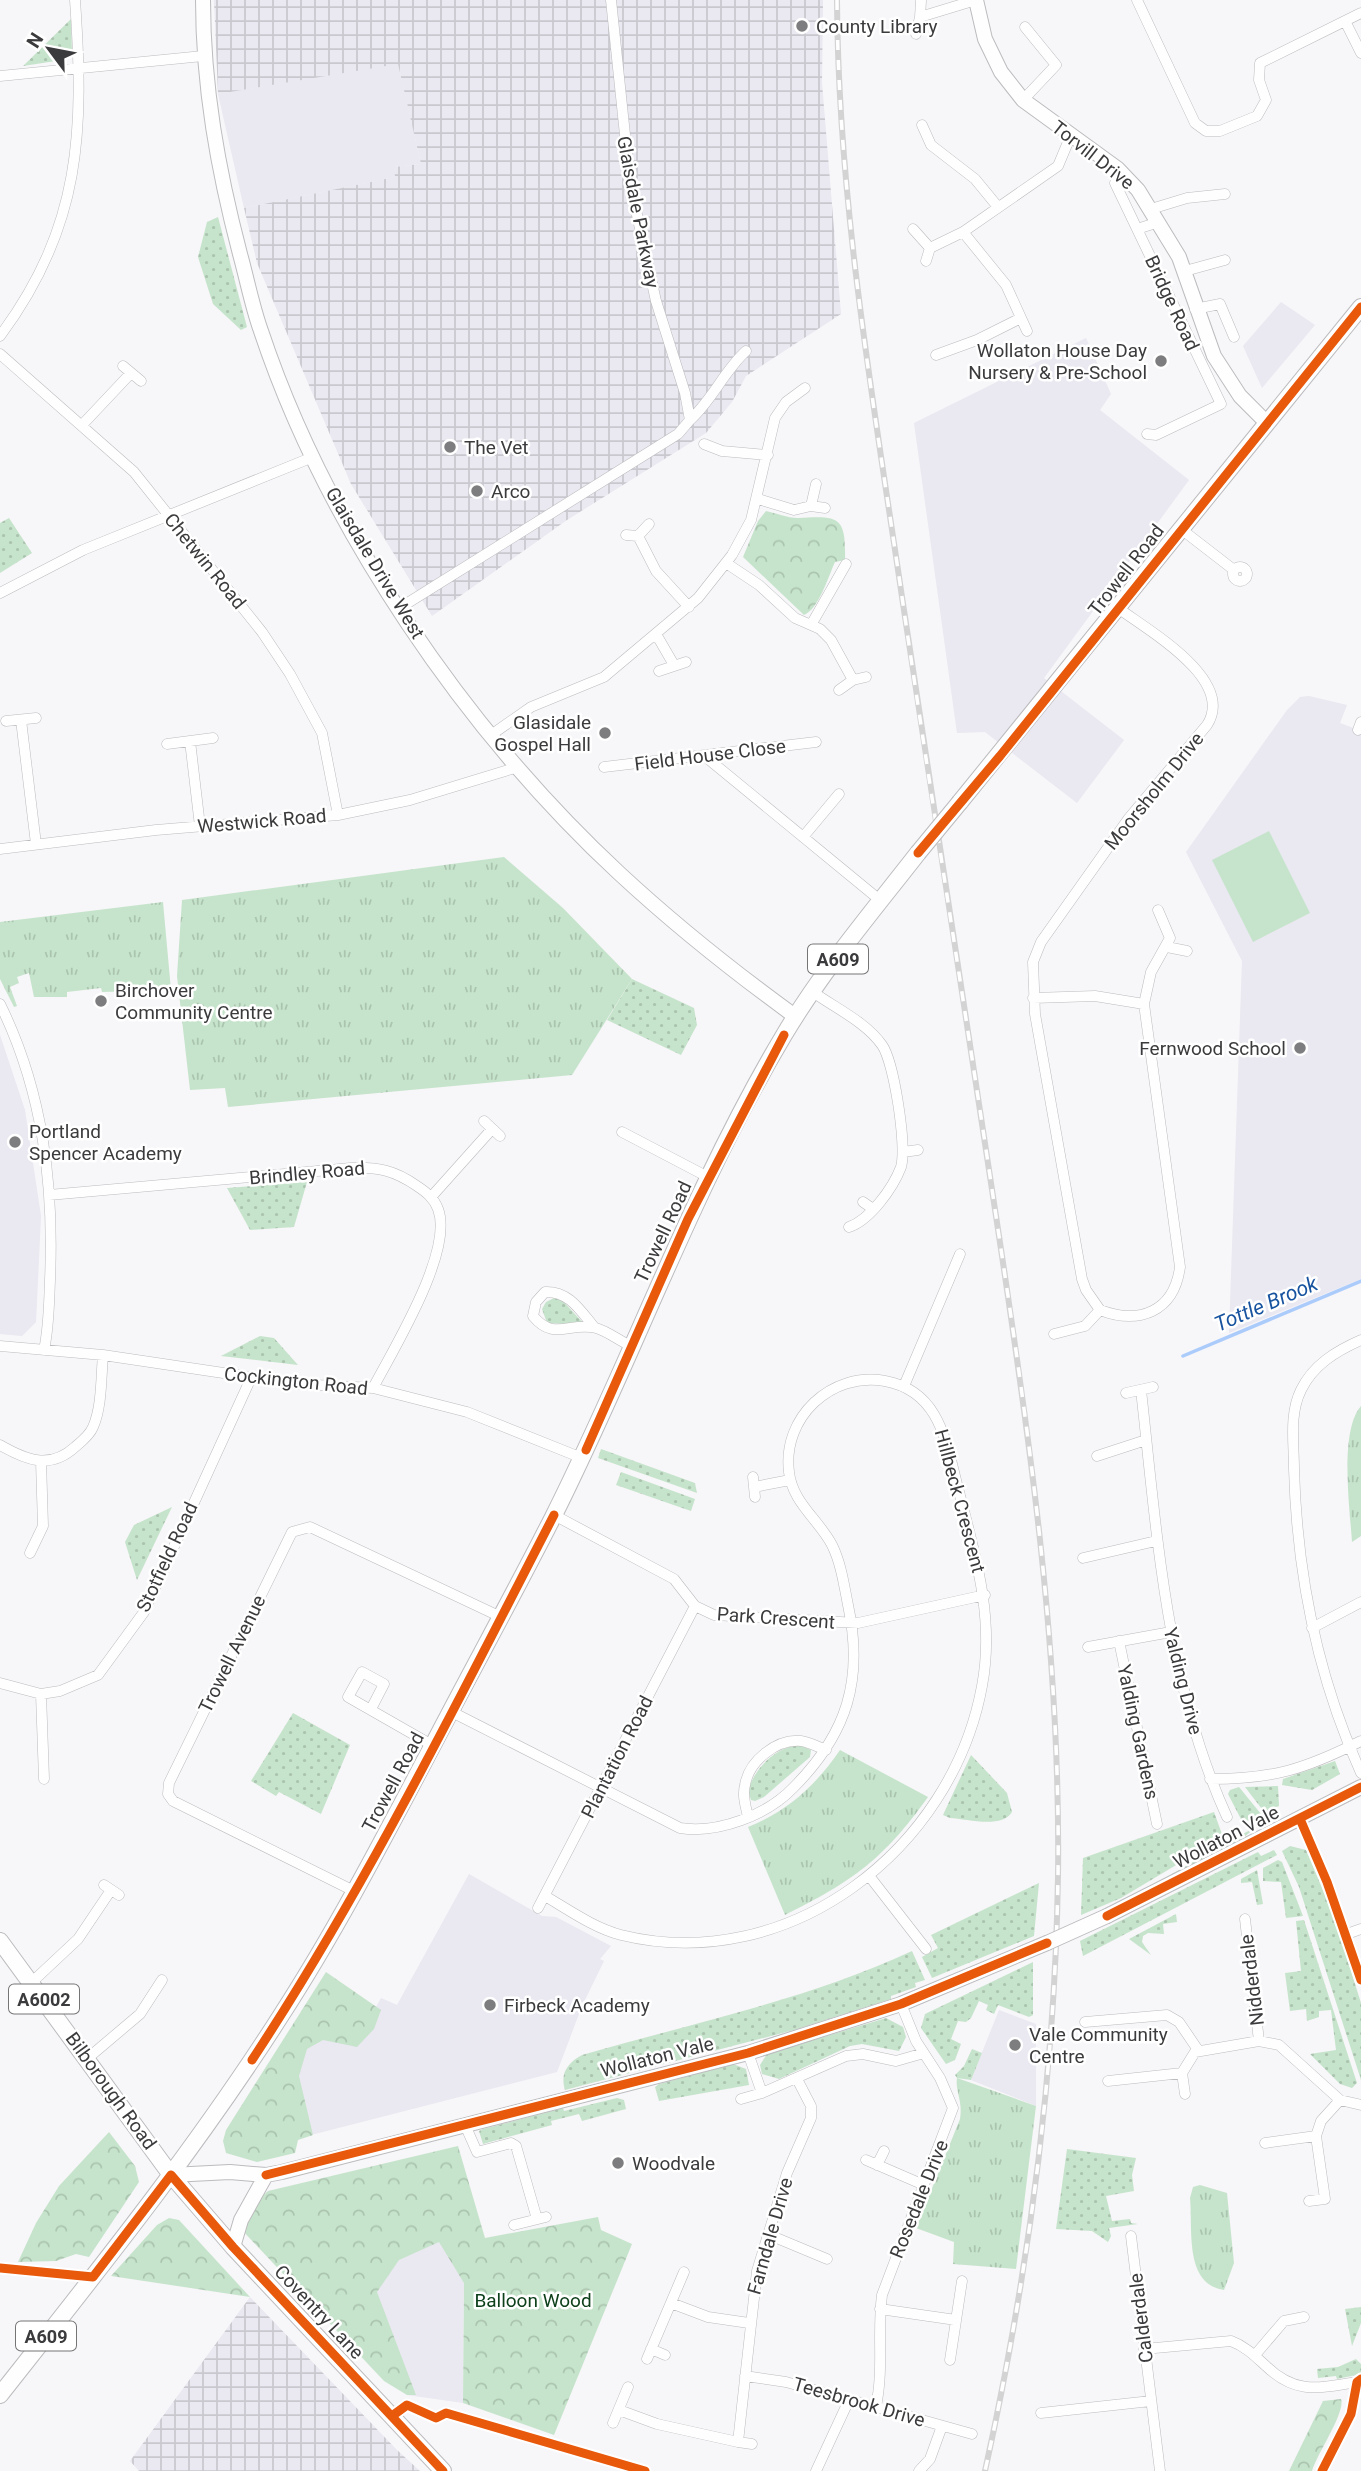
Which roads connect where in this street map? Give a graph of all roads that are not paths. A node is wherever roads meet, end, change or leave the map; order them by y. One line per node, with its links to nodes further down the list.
1 (75, 0): 14 (street)
2 (203, 0): 13 (street, Glaisdale Drive West)
3 (611, 0): 44 (street, Glaisdale Parkway)
4 (976, 0): 8 (street); 16 (street, Torvill Drive)
5 (1138, 0): 9 (street)
6 (921, 1): 8 (street)
7 (1361, 13): 9 (street)
8 (920, 17): 11 (street)
9 (1345, 21): 12 (street)
10 (1025, 27): 16 (street)
11 (916, 34)
12 (1361, 53)
13 (203, 56): 14 (street); 51 (street, Glaisdale Drive West)
14 (81, 68): 15 (street); 35 (street)
15 (0, 76)
16 (1023, 100): 18 (street, Torvill Drive)
17 (922, 125): 21 (street)
18 (1071, 135): 21 (street); 22 (street, Torvill Drive)
19 (1115, 183): 25 (street, Bridge Road)
20 (1225, 194): 22 (street)
21 (998, 207): 26 (street)
22 (1150, 209): 23 (street, Torvill Drive)
23 (1159, 222): 25 (street, Bridge Road); 30 (street, Torvill Drive)
24 (913, 229): 27 (street)
25 (1137, 229): 41 (street, Bridge Road)
26 (963, 232): 27 (street); 33 (street)
27 (930, 248): 29 (street)
28 (1225, 260): 30 (street)
29 (926, 261)
30 (1185, 271): 32 (street, Torvill Drive)
31 (1361, 307): 45 (main road, Trowell Road / A609)
32 (1195, 309): 36 (street); 40 (street, Torvill Drive)
33 (1021, 318): 34 (street); 39 (street)
34 (1027, 331)
35 (0, 336)
36 (1234, 337)
37 (746, 351): 44 (street)
38 (0, 354): 46 (street, Chetwin Road)
39 (936, 355)
40 (1222, 369): 41 (street); 45 (street, Torvill Drive)
41 (1206, 377): 47 (street, Bridge Road)
42 (141, 381): 46 (street)
43 (805, 388): 50 (street)
44 (690, 419): 70 (street)
45 (1267, 423): 59 (main road, Trowell Road / A609)
46 (82, 424): 57 (street, Chetwin Road)
47 (1150, 437)
48 (704, 444): 49 (street)
49 (722, 451): 50 (street); 52 (street)
50 (768, 455): 54 (street)
51 (313, 457): 57 (street); 70 (street, Glaisdale Drive West)
52 (720, 465)
53 (816, 484): 55 (street)
54 (758, 499): 55 (street); 62 (street)
55 (811, 506): 56 (street)
56 (825, 508)
57 (166, 515): 66 (street); 91 (street, Chetwin Road)
58 (649, 524): 61 (street)
59 (1181, 529): 64 (street); 69 (main road, Trowell Road / A609)
60 (626, 535): 61 (street)
61 (638, 536): 68 (street)
62 (726, 563): 68 (street); 71 (street)
63 (846, 564): 65 (street)
64 (1234, 570)
65 (830, 589): 67 (street); 71 (street)
66 (0, 593)
67 (842, 595)
68 (689, 607): 72 (street)
69 (1118, 608): 96 (main road, Trowell Road / A609, bridge); 101 (street, Moorsholm Drive)
70 (398, 609): 82 (street, Glaisdale Drive West)
71 (811, 625): 77 (street)
72 (656, 634): 74 (street); 82 (street)
73 (686, 662): 74 (street)
74 (674, 665): 75 (street)
75 (659, 671)
76 (866, 677): 77 (street)
77 (853, 680): 78 (street)
78 (839, 690)
79 (36, 718): 80 (street)
80 (21, 720): 81 (street); 94 (street)
81 (6, 721)
82 (491, 735): 88 (street, Glaisdale Drive West)
83 (213, 738): 84 (street)
84 (190, 741): 86 (street); 92 (street)
85 (816, 742): 87 (street, Field House Close)
86 (167, 744)
87 (707, 758): 89 (street, Field House Close); 93 (street)
88 (518, 767): 91 (street, Westwick Road); 104 (street, Glaisdale Drive West)
89 (604, 767)
90 (839, 794): 93 (street)
91 (338, 815): 92 (street, Westwick Road)
92 (200, 826): 94 (street, Westwick Road)
93 (803, 837): 96 (street)
94 (36, 844): 95 (street, Westwick Road)
95 (0, 849)
96 (881, 901): 100 (main road, Trowell Road / A609)
97 (1158, 910): 98 (street)
98 (1167, 947): 99 (street); 103 (street)
99 (1187, 951)
100 (813, 992): 104 (main road, Trowell Road / A609); 108 (street)
101 (1033, 998): 103 (street); 116 (street, Moorsholm Drive)
102 (0, 1004): 110 (street)
103 (1144, 1004): 116 (street)
104 (796, 1017): 109 (main road, Trowell Road / A609)
105 (484, 1121): 111 (street)
106 (622, 1132): 109 (street)
107 (918, 1150): 108 (street)
108 (903, 1152): 113 (street)
109 (708, 1177): 121 (main road, Trowell Road / A609)
110 (49, 1195): 111 (street, Brindley Road); 122 (street)
111 (432, 1196): 127 (street)
112 (863, 1202): 113 (street)
113 (873, 1209): 114 (street)
114 (849, 1227)
115 (960, 1254): 125 (street)
116 (1100, 1310): 118 (street)
117 (594, 1327): 117 (street); 121 (street)
118 (1054, 1334)
119 (1361, 1340): 146 (street)
120 (0, 1346): 122 (street, Cockington Road)
121 (631, 1346): 133 (main road, Trowell Road / A609)
122 (44, 1350): 123 (street, Cockington Road)
123 (103, 1355): 124 (street, Cockington Road); 134 (street)
124 (251, 1378): 127 (street, Cockington Road); 151 (street, Stotfield Road)
125 (904, 1386): 135 (street, Hillbeck Crescent); 141 (street, Hillbeck Crescent)
126 (1153, 1387): 128 (street)
127 (373, 1388): 133 (street, Cockington Road)
128 (1141, 1390): 129 (street); 130 (street, Yalding Drive)
129 (1126, 1393)
130 (1146, 1440): 132 (street); 138 (street, Yalding Drive)
131 (0, 1445): 134 (street)
132 (1097, 1456)
133 (582, 1458): 137 (main road, Trowell Road / A609)
134 (41, 1461): 139 (street)
135 (790, 1480): 136 (street); 145 (street, Hillbeck Crescent)
136 (754, 1487)
137 (554, 1515): 143 (street, Park Crescent); 144 (main road, Trowell Road / A609)
138 (1156, 1541): 140 (street); 147 (street, Yalding Drive)
139 (30, 1553)
140 (1083, 1558)
141 (985, 1595): 145 (street, Park Crescent); 167 (street, Hillbeck Crescent)
142 (1361, 1602): 146 (street)
143 (695, 1606): 145 (street, Park Crescent); 162 (street, Plantation Road)
144 (501, 1617): 153 (main road, Trowell Road / A609); 169 (street, Trowell Avenue)
145 (852, 1623): 157 (street, Hillbeck Crescent)
146 (1312, 1628): 156 (street)
147 (1171, 1632): 148 (street, Yalding Gardens); 160 (street, Yalding Drive)
148 (1119, 1642): 149 (street, Yalding Gardens); 166 (street, Yalding Gardens)
149 (1088, 1647)
150 (0, 1684): 151 (street, Stotfield Road)
151 (41, 1694): 159 (street)
152 (370, 1709): 155 (street)
153 (450, 1711): 155 (main road, Trowell Road / A609); 162 (street, Hillbeck Crescent)
154 (1361, 1741): 156 (street, Wollaton Vale)
155 (432, 1745): 169 (main road, Trowell Road / A609)
156 (1349, 1747): 158 (street); 160 (street, Wollaton Vale)
157 (826, 1750): 163 (street, Hillbeck Crescent); 163 (street)
158 (1361, 1773)
159 (44, 1779)
160 (1210, 1779): 164 (street, Yalding Drive)
161 (1361, 1787): 165 (street, Wollaton Vale)
162 (601, 1788): 163 (street, Hillbeck Crescent); 170 (street, Plantation Road)
163 (748, 1817)
164 (1227, 1817)
165 (1300, 1819): 174 (street); 180 (street, Wollaton Vale, bridge)
166 (1157, 1824)
167 (870, 1877): 170 (street, Hillbeck Crescent); 176 (street)
168 (112, 1890): 179 (street)
169 (354, 1891): 201 (main road, Trowell Road / A609)
170 (545, 1896): 171 (street, Plantation Road)
171 (538, 1908)
172 (1245, 1919): 182 (street, Nidderdale)
173 (1361, 1929): 174 (street)
174 (1347, 1934): 178 (street)
175 (0, 1941): 179 (main road, Bilborough Road / A6002)
176 (926, 1949)
177 (162, 1980): 186 (street)
178 (1361, 1980)
179 (31, 1983): 186 (main road, Bilborough Road / A6002)
180 (901, 2004): 184 (street, Wollaton Vale); 185 (street, Rosedale Drive)
181 (1086, 2022): 183 (street)
182 (1259, 2041): 183 (street, Nidderdale); 193 (street, Nidderdale)
183 (1198, 2050): 187 (street)
184 (748, 2053): 190 (street); 195 (street, Wollaton Vale)
185 (924, 2053): 188 (street); 203 (street, Rosedale Drive)
186 (88, 2058): 201 (main road, Bilborough Road / A6002)
187 (1182, 2073): 189 (street); 191 (street)
188 (797, 2079): 190 (street); 206 (street, Farndale Drive)
189 (1108, 2081)
190 (762, 2093): 192 (street)
191 (1185, 2094)
192 (741, 2099)
193 (1340, 2100): 194 (street, Nidderdale); 196 (street)
194 (1361, 2105)
195 (466, 2125): 202 (street, Wollaton Vale); 205 (street)
196 (1316, 2136): 197 (street); 204 (street)
197 (1265, 2143)
198 (884, 2151): 200 (street)
199 (866, 2160): 200 (street)
200 (877, 2165): 203 (street)
201 (171, 2175): 202 (street, Wollaton Vale); 209 (main road, Coventry Lane / A6002); 226 (main road, A609)
202 (266, 2175): 209 (street)
203 (924, 2185): 215 (street, Rosedale Drive)
204 (1309, 2200)
205 (514, 2225)
206 (767, 2234): 210 (street); 218 (street, Farndale Drive)
207 (1131, 2236): 219 (street, Calderdale)
208 (818, 2241): 210 (street)
209 (233, 2247): 237 (main road, Coventry Lane / A6002)
210 (813, 2253): 211 (street)
211 (827, 2259)
212 (684, 2272): 214 (street)
213 (962, 2281): 217 (street)
214 (671, 2303): 218 (street); 221 (street)
215 (880, 2309): 217 (street); 229 (street, Rosedale Drive)
216 (1304, 2317): 220 (street)
217 (956, 2320): 222 (street)
218 (749, 2323): 223 (street, Farndale Drive)
219 (1144, 2349): 220 (street); 228 (street, Calderdale)
220 (1255, 2355): 224 (street)
221 (665, 2356)
222 (950, 2360)
223 (745, 2376): 227 (street, Teesbrook Drive); 235 (street, Farndale Drive)
224 (1359, 2381): 241 (street)
225 (628, 2387): 230 (street)
226 (0, 2395)
227 (849, 2400): 229 (street, Teesbrook Drive); 238 (street)
228 (1151, 2401): 231 (street); 240 (street, Calderdale)
229 (876, 2406): 233 (street, Teesbrook Drive)
230 (619, 2410): 232 (street); 235 (street)
231 (1041, 2413)
232 (613, 2423)
233 (942, 2426): 234 (street, Teesbrook Drive); 239 (street)
234 (972, 2434)
235 (737, 2442): 236 (street)
236 (752, 2444)
237 (443, 2471)
238 (816, 2471)
239 (919, 2471)
240 (1160, 2471)
241 (1322, 2471)

